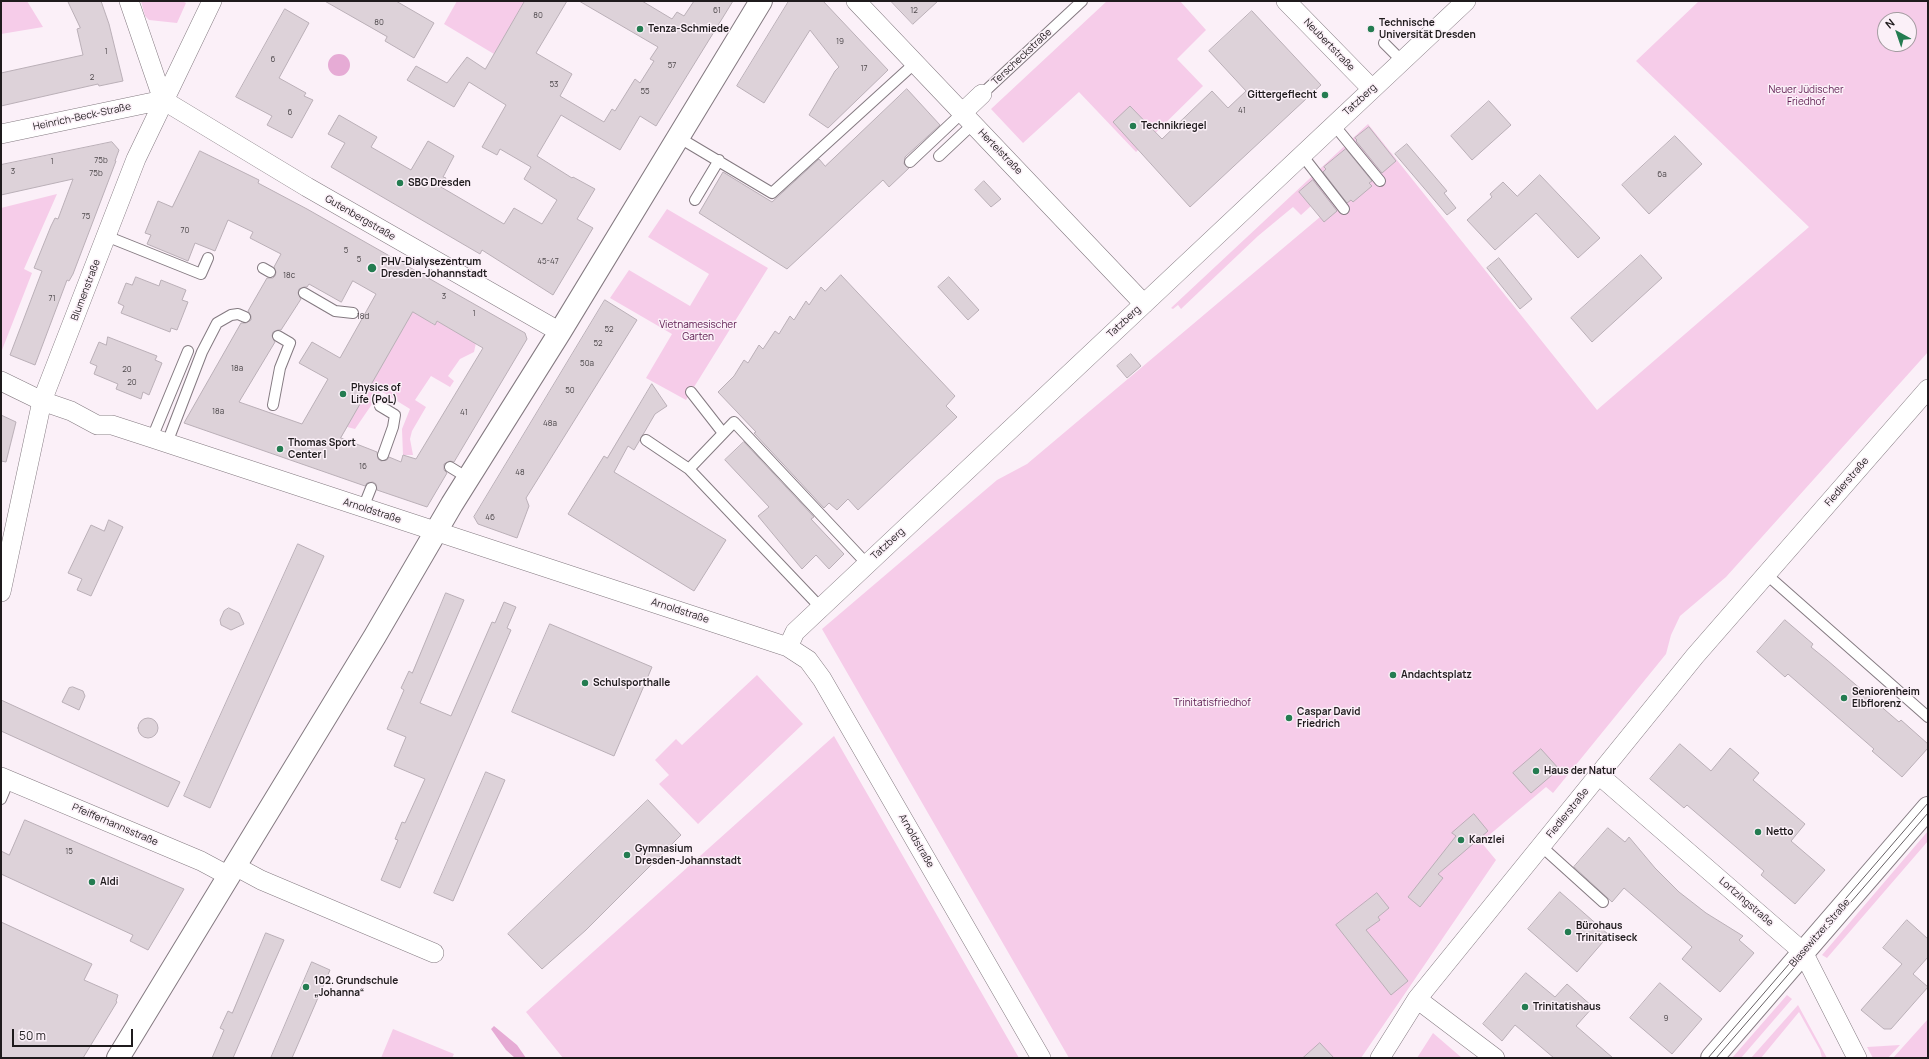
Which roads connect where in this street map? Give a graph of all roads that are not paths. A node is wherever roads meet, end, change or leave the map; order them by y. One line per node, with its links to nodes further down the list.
1 (129, 1): 13 (street)
2 (212, 1): 13 (street, Blumenstraße)
3 (761, 1): 17 (street)
4 (856, 1): 10 (street, Hertelstraße)
5 (1082, 1): 12 (lane, Terscheckstraße)
6 (1286, 1): 11 (street, Neubertstraße)
7 (1466, 1): 9 (street, Tatzberg)
8 (1384, 43): 9 (lane)
9 (1402, 61): 11 (street, Tatzberg)
10 (915, 63): 14 (street, Hertelstraße); 20 (lane)
11 (1372, 89): 15 (street, Tatzberg)
12 (982, 94): 14 (street, Terscheckstraße)
13 (163, 100): 16 (street, Heinrich-Beck-Straße); 25 (street, Blumenstraße); 31 (street, Gutenbergstraße)
14 (967, 118): 19 (lane); 21 (lane); 28 (street, Hertelstraße)
15 (1334, 125): 18 (street, Tatzberg); 22 (lane)
16 (1, 134)
17 (678, 137): 20 (lane); 31 (street)
18 (1302, 155): 24 (lane); 28 (street, Tatzberg)
19 (939, 156)
20 (719, 160): 23 (lane)
21 (910, 162)
22 (1380, 181)
23 (695, 200)
24 (1344, 209)
25 (106, 236): 26 (lane); 37 (street, Blumenstraße)
26 (208, 258)
27 (304, 293): 29 (lane)
28 (1144, 304): 48 (street, Tatzberg)
29 (353, 313)
30 (245, 316): 41 (lane)
31 (560, 332): 47 (street)
32 (278, 336): 38 (lane)
33 (188, 352): 41 (lane)
34 (1, 381): 37 (street, Arnoldstraße)
35 (1928, 389): 49 (street, Fiedlerstraße)
36 (691, 392): 40 (lane)
37 (42, 401): 41 (street, Arnoldstraße); 50 (street, Blumenstraße)
38 (273, 405)
39 (380, 406): 43 (lane)
40 (723, 433): 44 (lane); 48 (lane)
41 (160, 440): 46 (street, Arnoldstraße)
42 (646, 440): 44 (lane)
43 (383, 455)
44 (689, 469): 51 (lane)
45 (371, 488): 46 (lane)
46 (363, 508): 47 (street, Arnoldstraße)
47 (436, 532): 52 (street, Arnoldstraße); 59 (street)
48 (867, 564): 51 (street, Tatzberg)
49 (1766, 574): 53 (lane); 54 (street, Fiedlerstraße)
50 (1, 592)
51 (821, 608): 52 (street, Tatzberg)
52 (788, 647): 65 (street, Arnoldstraße)
53 (1928, 717)
54 (1599, 775): 58 (street, Fiedlerstraße); 61 (street, Lortzingstraße)
55 (5, 778): 56 (lane); 59 (street, Pfeifferhannsstraße)
56 (1, 799)
57 (1928, 808): 61 (street, Blasewitzer Straße)
58 (1541, 846): 60 (lane); 63 (street, Fiedlerstraße)
59 (232, 871): 62 (street, Pfeifferhannsstraße); 64 (street)
60 (1603, 902)
61 (1803, 952): 68 (street, Blasewitzer Straße); 69 (street, Lortzingstraße)
62 (434, 953)
63 (1417, 999): 66 (street, Fiedlerstraße); 67 (street)
64 (118, 1058)
65 (1041, 1058)
66 (1380, 1058)
67 (1495, 1058)
68 (1712, 1058)
69 (1857, 1058)

